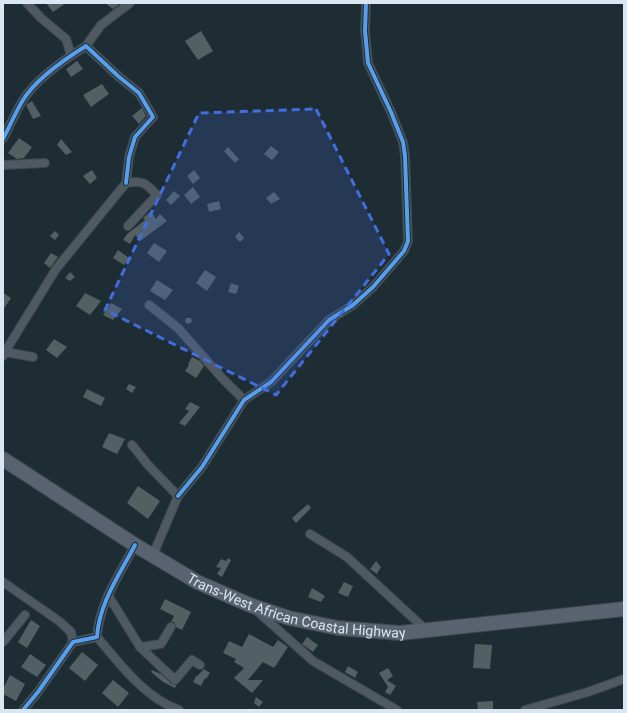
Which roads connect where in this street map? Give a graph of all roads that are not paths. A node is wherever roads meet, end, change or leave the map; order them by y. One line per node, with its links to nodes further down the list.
1 (27, 3): 5 (street)
2 (130, 3): 4 (street)
3 (366, 3): 14 (street)
4 (86, 46): 5 (street); 9 (street)
5 (72, 55): 6 (street)
6 (3, 139)
7 (45, 163): 8 (street)
8 (3, 165)
9 (126, 182): 10 (street); 12 (street)
10 (128, 226)
11 (149, 305): 14 (street)
12 (4, 354): 13 (street)
13 (33, 357)
14 (244, 400): 17 (street)
15 (132, 445): 17 (street)
16 (3, 459): 19 (highway, Trans-West African Coastal Highway)
17 (178, 496): 20 (street)
18 (310, 534): 27 (street)
19 (135, 545): 20 (highway, Trans-West African Coastal Highway); 22 (street)
20 (154, 555): 23 (highway, Trans-West African Coastal Highway)
21 (3, 582): 30 (street)
22 (108, 595): 28 (street); 31 (street)
23 (250, 604): 27 (highway, Trans-West African Coastal Highway); 36 (street)
24 (624, 609): 27 (highway, Trans-West African Coastal Highway)
25 (25, 615): 29 (street)
26 (171, 627): 31 (street)
27 (424, 629)
28 (97, 637): 30 (street); 35 (street)
29 (3, 642)
30 (73, 642): 34 (street)
31 (140, 648): 32 (street)
32 (200, 665)
33 (624, 679): 37 (street)
34 (23, 710)
35 (179, 710)
36 (397, 710)
37 (525, 710)

